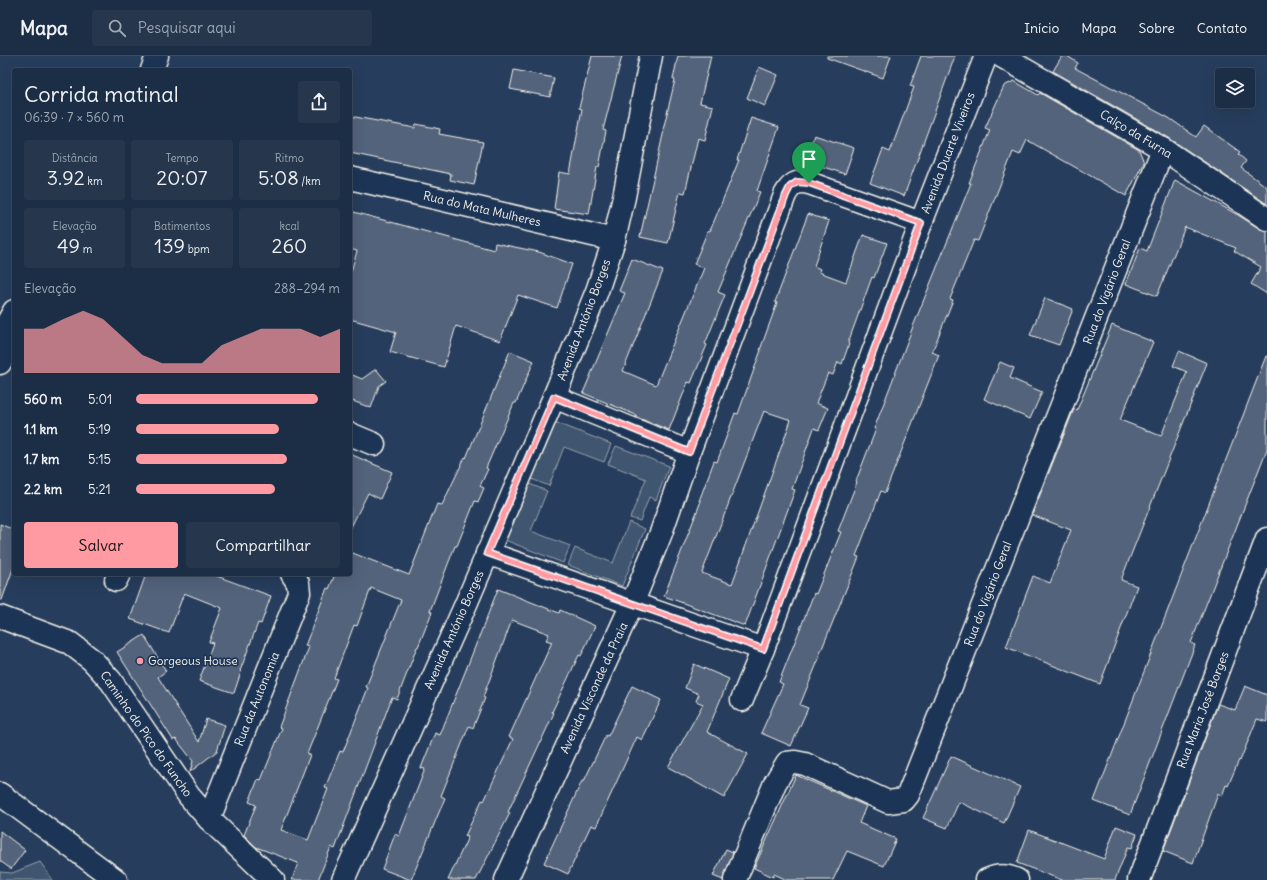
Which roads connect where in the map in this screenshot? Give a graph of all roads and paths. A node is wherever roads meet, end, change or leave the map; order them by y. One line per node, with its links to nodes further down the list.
1 (145, 56): 6 (street)
2 (157, 56): 7 (street)
3 (651, 56): 12 (street, Avenida António Borges)
4 (986, 56): 11 (street, Avenida Duarte Viveiros)
5 (1001, 56): 8 (street, Calço da Furna)
6 (141, 68)
7 (153, 68)
8 (1163, 149): 10 (street, Calço da Furna); 34 (street, Rua do Vigário Geral)
9 (352, 178): 12 (street, Rua do Mata Mulheres)
10 (1267, 219)
11 (921, 223): 20 (street, Avenida Visconde da Praia); 26 (street, Avenida Duarte Viveiros)
12 (614, 240): 17 (street, Avenida António Borges)
13 (12, 314): 14 (street)
14 (0, 336)
15 (12, 342): 16 (street)
16 (0, 363)
17 (554, 397): 20 (street); 22 (street, Avenida António Borges)
18 (352, 435): 19 (street)
19 (374, 444)
20 (689, 452): 24 (street, Avenida Visconde da Praia)
21 (1267, 539): 37 (street, Rua Maria José Borges)
22 (487, 553): 24 (street); 32 (street, Avenida António Borges)
23 (295, 576): 29 (street, Rua da Autonomia)
24 (632, 604): 26 (street); 33 (street, Avenida Visconde da Praia)
25 (0, 617): 29 (street, Caminho do Pico do Funcho)
26 (763, 649): 27 (street, Avenida Duarte Viveiros)
27 (742, 700)
28 (0, 794): 30 (street)
29 (209, 819): 31 (street, Caminho do Pico do Funcho)
30 (116, 880)
31 (273, 880)
32 (344, 880)
33 (506, 880)
34 (734, 880)
35 (988, 880): 36 (street)
36 (1017, 880)
37 (1139, 880)

